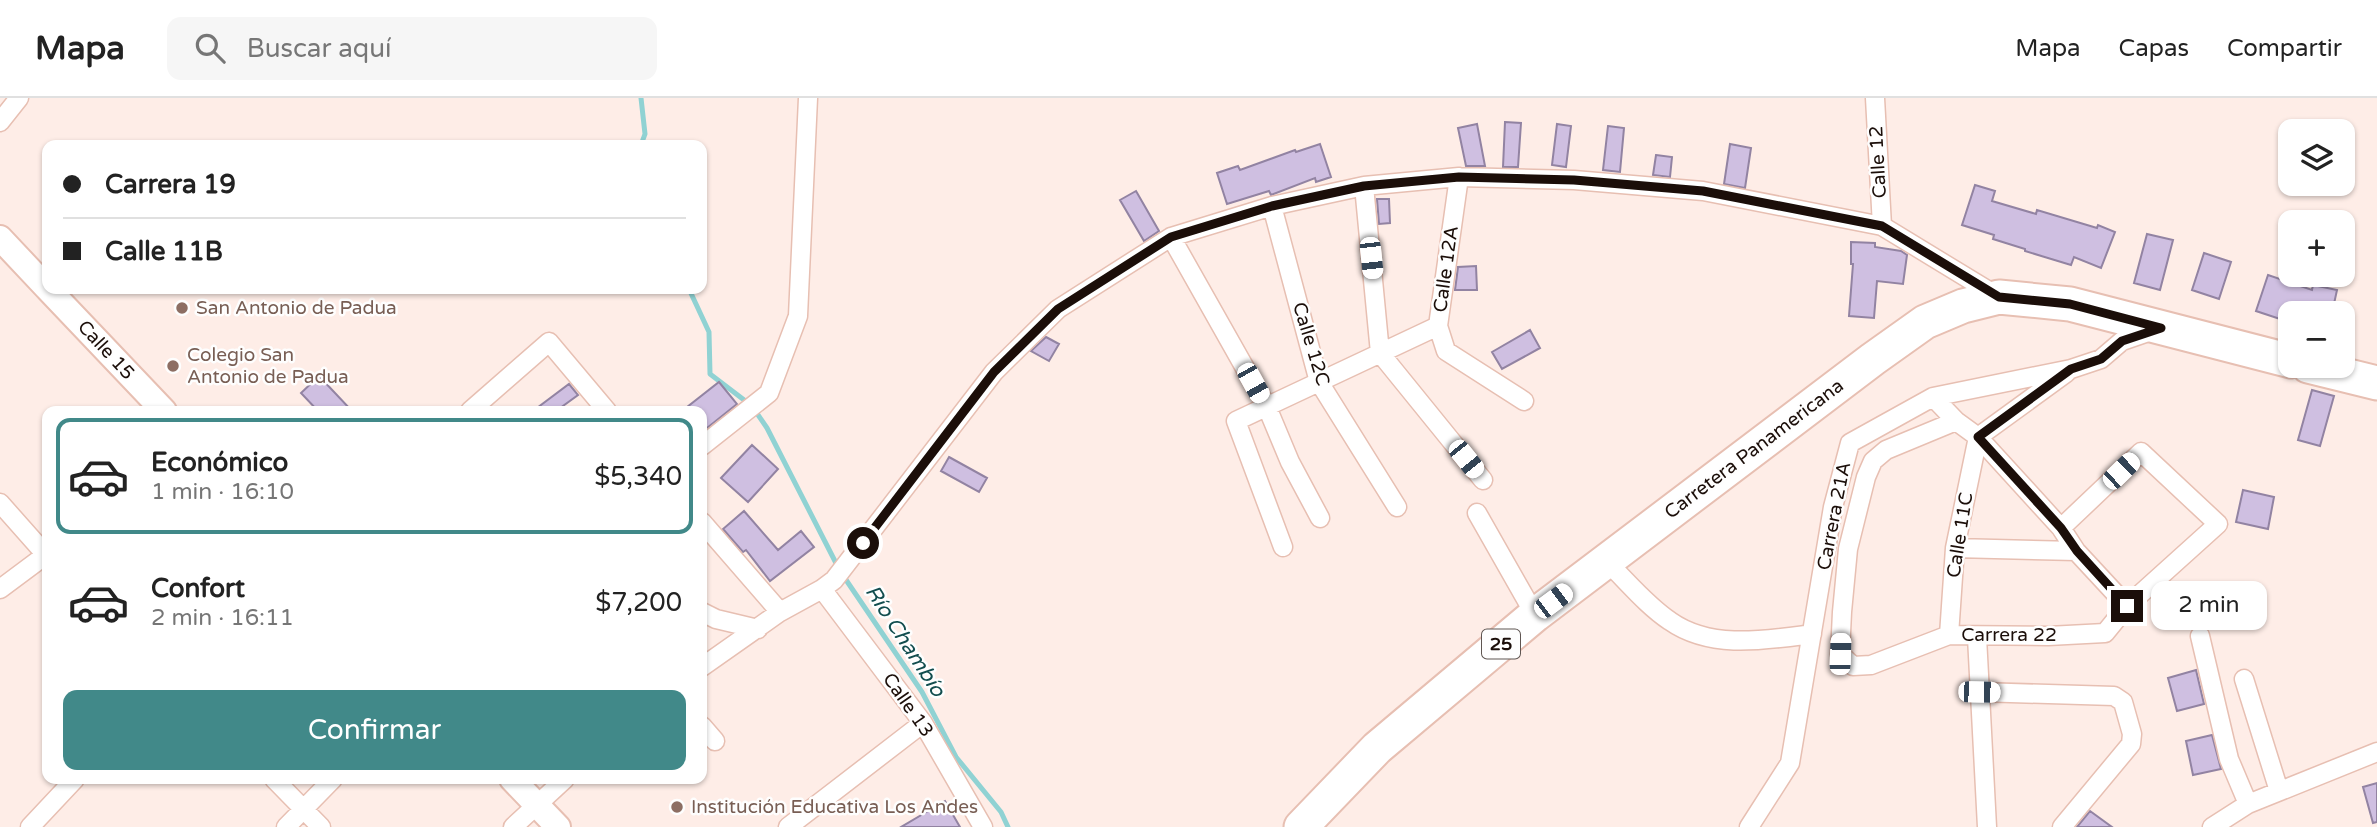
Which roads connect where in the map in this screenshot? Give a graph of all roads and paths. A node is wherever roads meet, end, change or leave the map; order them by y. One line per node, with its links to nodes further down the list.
1 (19, 98): 4 (street)
2 (808, 98): 30 (street)
3 (1875, 98): 8 (street, Calle 12)
4 (0, 122)
5 (1459, 177): 6 (street); 8 (street); 14 (street, Calle 12A)
6 (1364, 186): 7 (street); 16 (street)
7 (1272, 206): 9 (street); 20 (street, Calle 12C)
8 (1882, 226): 13 (street)
9 (1171, 237): 27 (street); 44 (street)
10 (0, 238): 11 (main road, Calle 15)
11 (42, 282)
12 (54, 294): 24 (main road, Calle 15)
13 (1999, 297): 15 (highway, Carretera Panamericana / 25); 43 (highway, Carretera Panamericana / 25)
14 (1438, 326): 16 (street); 23 (street, Calle 12A)
15 (2161, 328): 17 (highway, Carretera Panamericana / 25); 18 (street, Carrera 21A)
16 (1380, 354): 20 (street); 31 (street)
17 (2278, 358)
18 (2071, 369): 22 (street, Carrera 21A); 29 (street)
19 (2355, 378): 21 (highway)
20 (1319, 382): 27 (street); 33 (street, Calle 12C)
21 (2377, 383)
22 (1933, 397): 28 (street); 51 (street, Carrera 21A)
23 (1524, 401)
24 (159, 406)
25 (476, 406): 26 (street)
26 (603, 406)
27 (1267, 407): 35 (street); 38 (street)
28 (1956, 421): 29 (street); 52 (street, Carrera 22)
29 (1978, 437): 37 (street); 39 (street, Calle 11C)
30 (707, 442)
31 (1483, 480)
32 (0, 503): 40 (street)
33 (1397, 507)
34 (1477, 513): 49 (street)
35 (1320, 518)
36 (707, 528): 47 (street)
37 (2061, 528): 41 (street); 46 (street)
38 (1283, 547)
39 (1955, 548): 41 (street); 52 (street, Calle 11C)
40 (42, 549)
41 (2077, 551): 46 (street)
42 (42, 559): 45 (street)
43 (1606, 561): 49 (highway, Carretera Panamericana / 25); 51 (street)
44 (828, 584): 47 (street); 58 (street, Calle 13)
45 (0, 589)
46 (2127, 606): 54 (street, Carrera 22)
47 (780, 612): 50 (street)
48 (707, 615): 50 (street)
49 (1535, 615): 78 (highway, Carretera Panamericana / 25)
50 (758, 629): 55 (street)
51 (1812, 634): 79 (street, Carrera 21A)
52 (1949, 635): 54 (street, Carrera 22)
53 (2200, 636): 68 (street)
54 (1977, 637): 57 (street)
55 (707, 664)
56 (2244, 679): 67 (street)
57 (1979, 692): 80 (street); 81 (street)
58 (923, 723): 76 (street); 77 (street, Calle 13)
59 (707, 732): 60 (street)
60 (715, 741)
61 (2377, 752): 67 (street)
62 (70, 784): 71 (street)
63 (279, 784): 70 (street)
64 (328, 784): 70 (street)
65 (517, 784): 69 (main road)
66 (560, 784): 69 (street)
67 (2279, 792): 68 (street)
68 (2248, 804): 82 (street)
69 (538, 805): 74 (street); 75 (main road)
70 (303, 809): 72 (street); 73 (street)
71 (30, 827)
72 (286, 827)
73 (321, 827)
74 (513, 827)
75 (558, 827)
76 (788, 827)
77 (983, 827)
78 (1301, 827)
79 (1749, 827)
80 (1987, 827)
81 (2062, 827)
82 (2212, 827)

